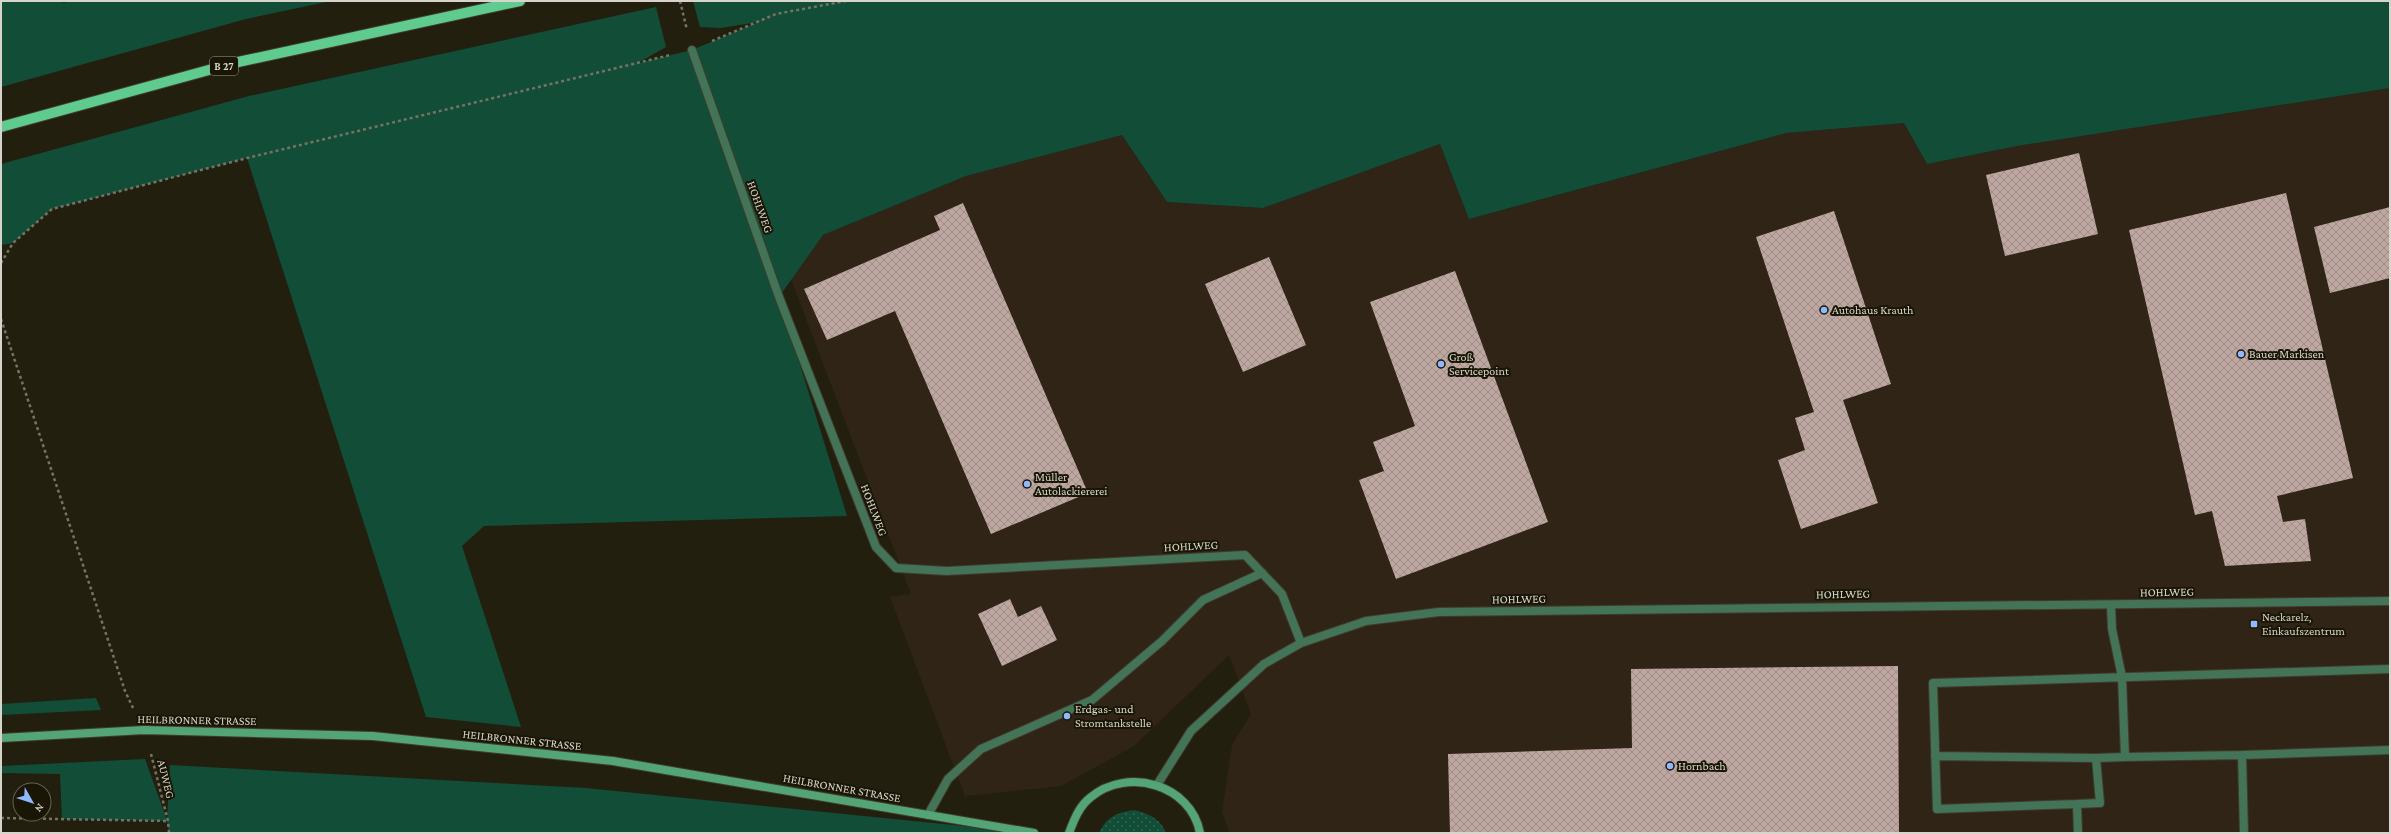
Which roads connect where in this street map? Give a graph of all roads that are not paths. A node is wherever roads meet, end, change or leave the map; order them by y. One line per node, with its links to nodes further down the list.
1 (520, 1): 3 (main road, B 27)
2 (692, 50): 4 (street, HOHLWEG)
3 (1, 127)
4 (1262, 573): 7 (street, HOHLWEG); 18 (street)
5 (2390, 601): 6 (street, HOHLWEG)
6 (2112, 605): 7 (street, HOHLWEG); 9 (street)
7 (1301, 643): 16 (street, HOHLWEG)
8 (2390, 669): 9 (street)
9 (2122, 677): 13 (street); 14 (street)
10 (1, 738): 18 (street, HEILBRONNER STRASSE)
11 (2390, 750): 12 (street)
12 (2242, 755): 14 (street); 23 (street)
13 (1935, 756): 15 (street); 17 (street)
14 (2125, 757): 15 (street)
15 (2096, 758): 17 (street)
16 (1157, 785): 20 (street); 21 (street)
17 (2077, 804): 22 (street)
18 (928, 815): 19 (street, HEILBRONNER STRASSE)
19 (1034, 833)
20 (1069, 833)
21 (1200, 833)
22 (2078, 833)
23 (2244, 833)

